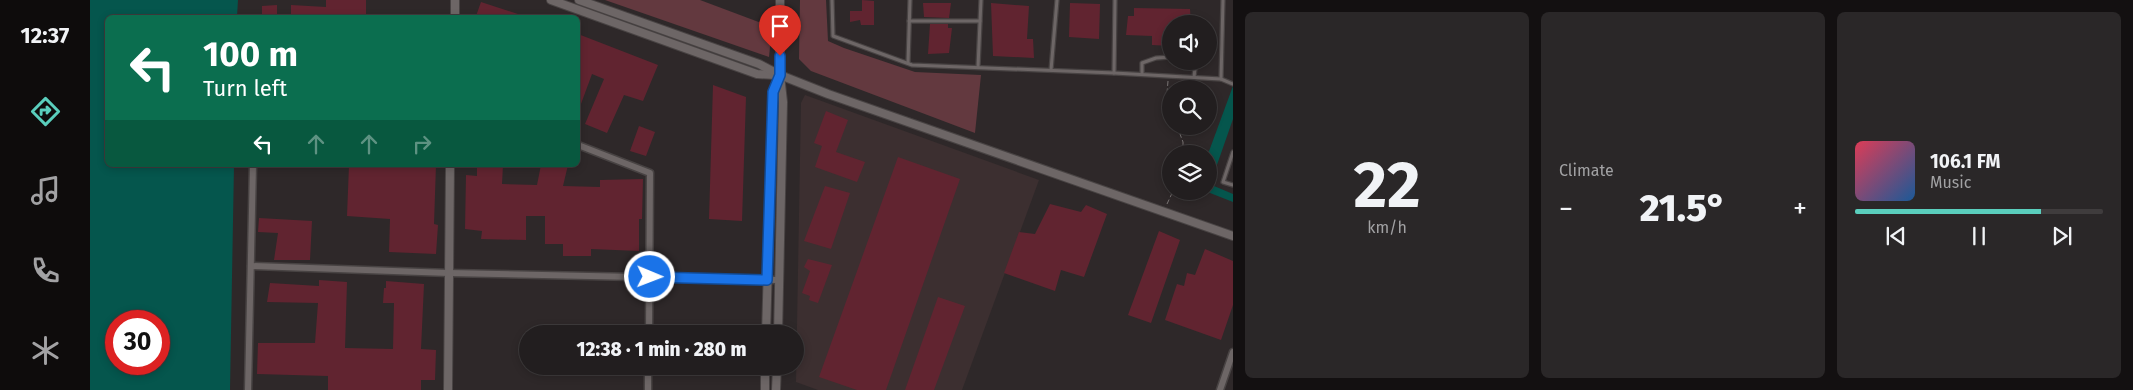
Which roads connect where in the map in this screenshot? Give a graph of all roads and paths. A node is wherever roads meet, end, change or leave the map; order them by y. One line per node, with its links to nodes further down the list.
1 (455, 0): 11 (street)
2 (551, 0): 21 (street)
3 (579, 0): 21 (street)
4 (780, 0): 21 (street)
5 (832, 0): 15 (lane)
6 (910, 0): 12 (lane)
7 (981, 0): 13 (lane)
8 (1057, 0): 17 (lane)
9 (1115, 0): 19 (lane)
10 (1223, 0): 24 (lane)
11 (455, 15)
12 (909, 21): 13 (lane); 15 (lane)
13 (980, 21): 16 (lane)
14 (1162, 58): 20 (lane)
15 (908, 63): 16 (lane)
16 (978, 67): 17 (lane)
17 (1051, 70): 19 (lane)
18 (1195, 70): 23 (lane)
19 (1114, 73): 20 (lane)
20 (1142, 73): 22 (lane)
21 (780, 75): 33 (street); 38 (street); 39 (street)
22 (1168, 76): 23 (lane); 25 (path)
23 (1194, 78): 24 (lane)
24 (1220, 79): 26 (lane)
25 (1168, 80)
26 (1231, 84)
27 (580, 146): 37 (street)
28 (1233, 152): 31 (lane)
29 (253, 167): 35 (street)
30 (450, 167): 36 (street)
31 (1233, 185)
32 (1169, 200): 33 (path)
33 (1164, 213): 34 (street)
34 (1233, 236)
35 (251, 266): 36 (street); 47 (street)
36 (449, 273): 37 (street); 48 (street)
37 (650, 277): 38 (street); 40 (street)
38 (767, 280): 39 (street); 41 (street)
39 (779, 280): 42 (street)
40 (649, 325)
41 (766, 325)
42 (778, 325)
43 (1233, 352): 52 (street)
44 (648, 375): 49 (street)
45 (765, 375): 50 (street)
46 (777, 375): 51 (street)
47 (248, 390)
48 (448, 390)
49 (648, 390)
50 (765, 390)
51 (776, 390)
52 (1220, 390)

